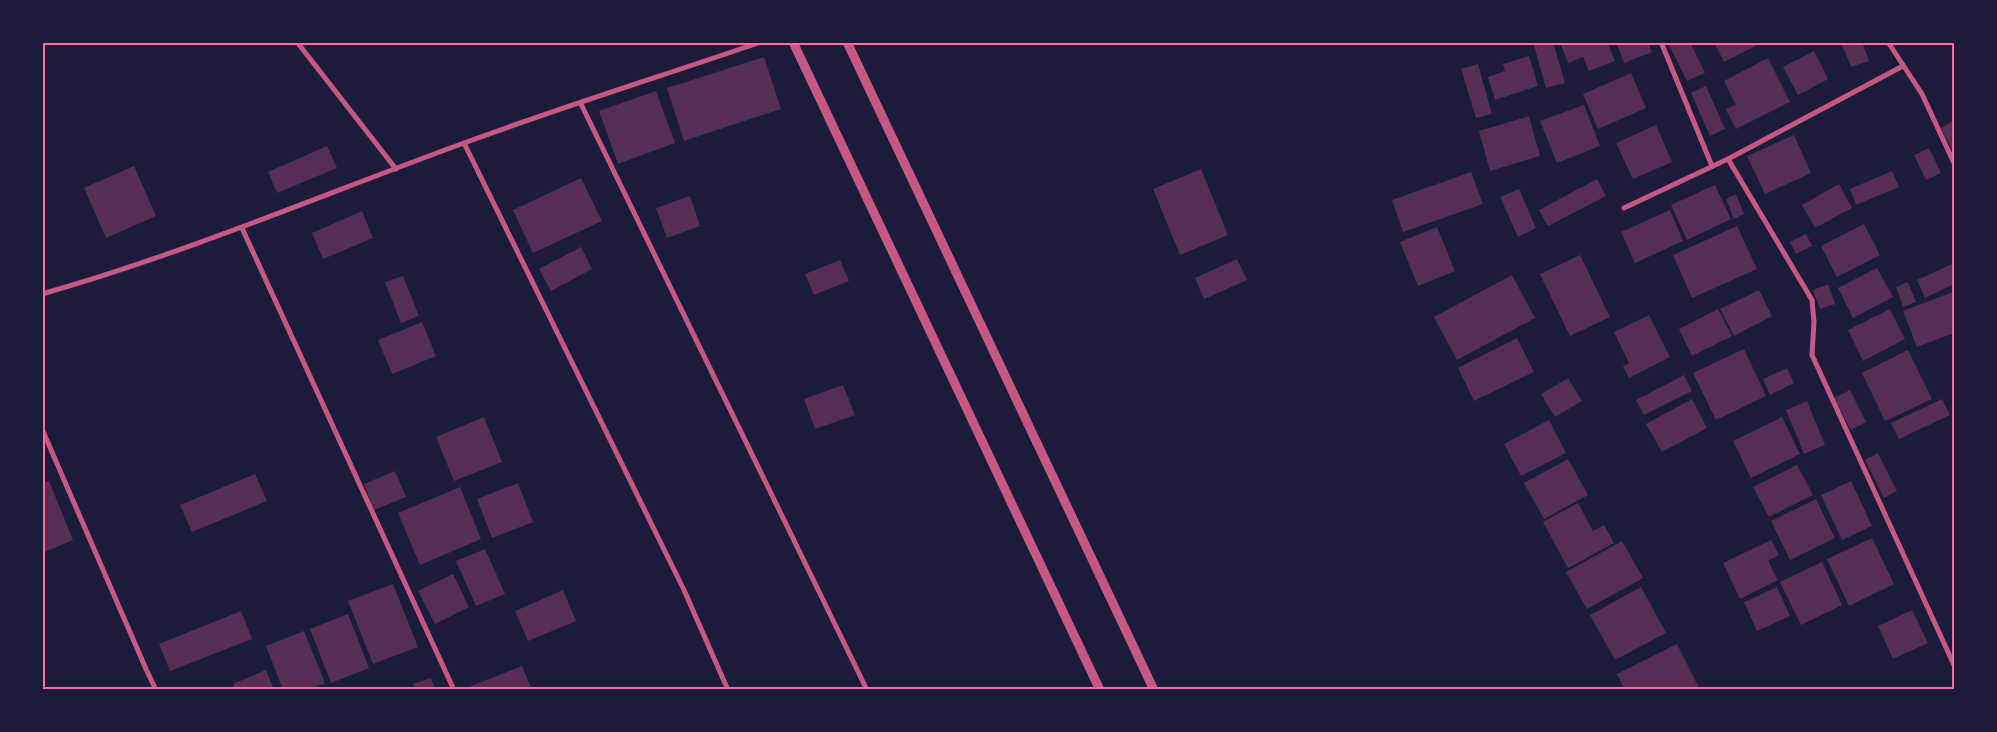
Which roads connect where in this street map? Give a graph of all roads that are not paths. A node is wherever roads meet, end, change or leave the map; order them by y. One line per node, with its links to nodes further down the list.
1 (297, 42): 13 (street)
2 (761, 42): 8 (street)
3 (794, 42): 23 (street)
4 (846, 42): 24 (street)
5 (1661, 42): 12 (street)
6 (1888, 42): 7 (street)
7 (1903, 66): 10 (street); 11 (street)
8 (581, 104): 9 (street); 22 (street)
9 (464, 143): 13 (street); 21 (street)
10 (1728, 159): 12 (street); 18 (street)
11 (1954, 163)
12 (1712, 166): 14 (street)
13 (396, 169): 15 (street)
14 (1624, 208)
15 (242, 228): 16 (street); 20 (street)
16 (42, 294)
17 (42, 429): 19 (street)
18 (1954, 665)
19 (156, 690)
20 (454, 690)
21 (728, 690)
22 (867, 690)
23 (1100, 690)
24 (1154, 690)

